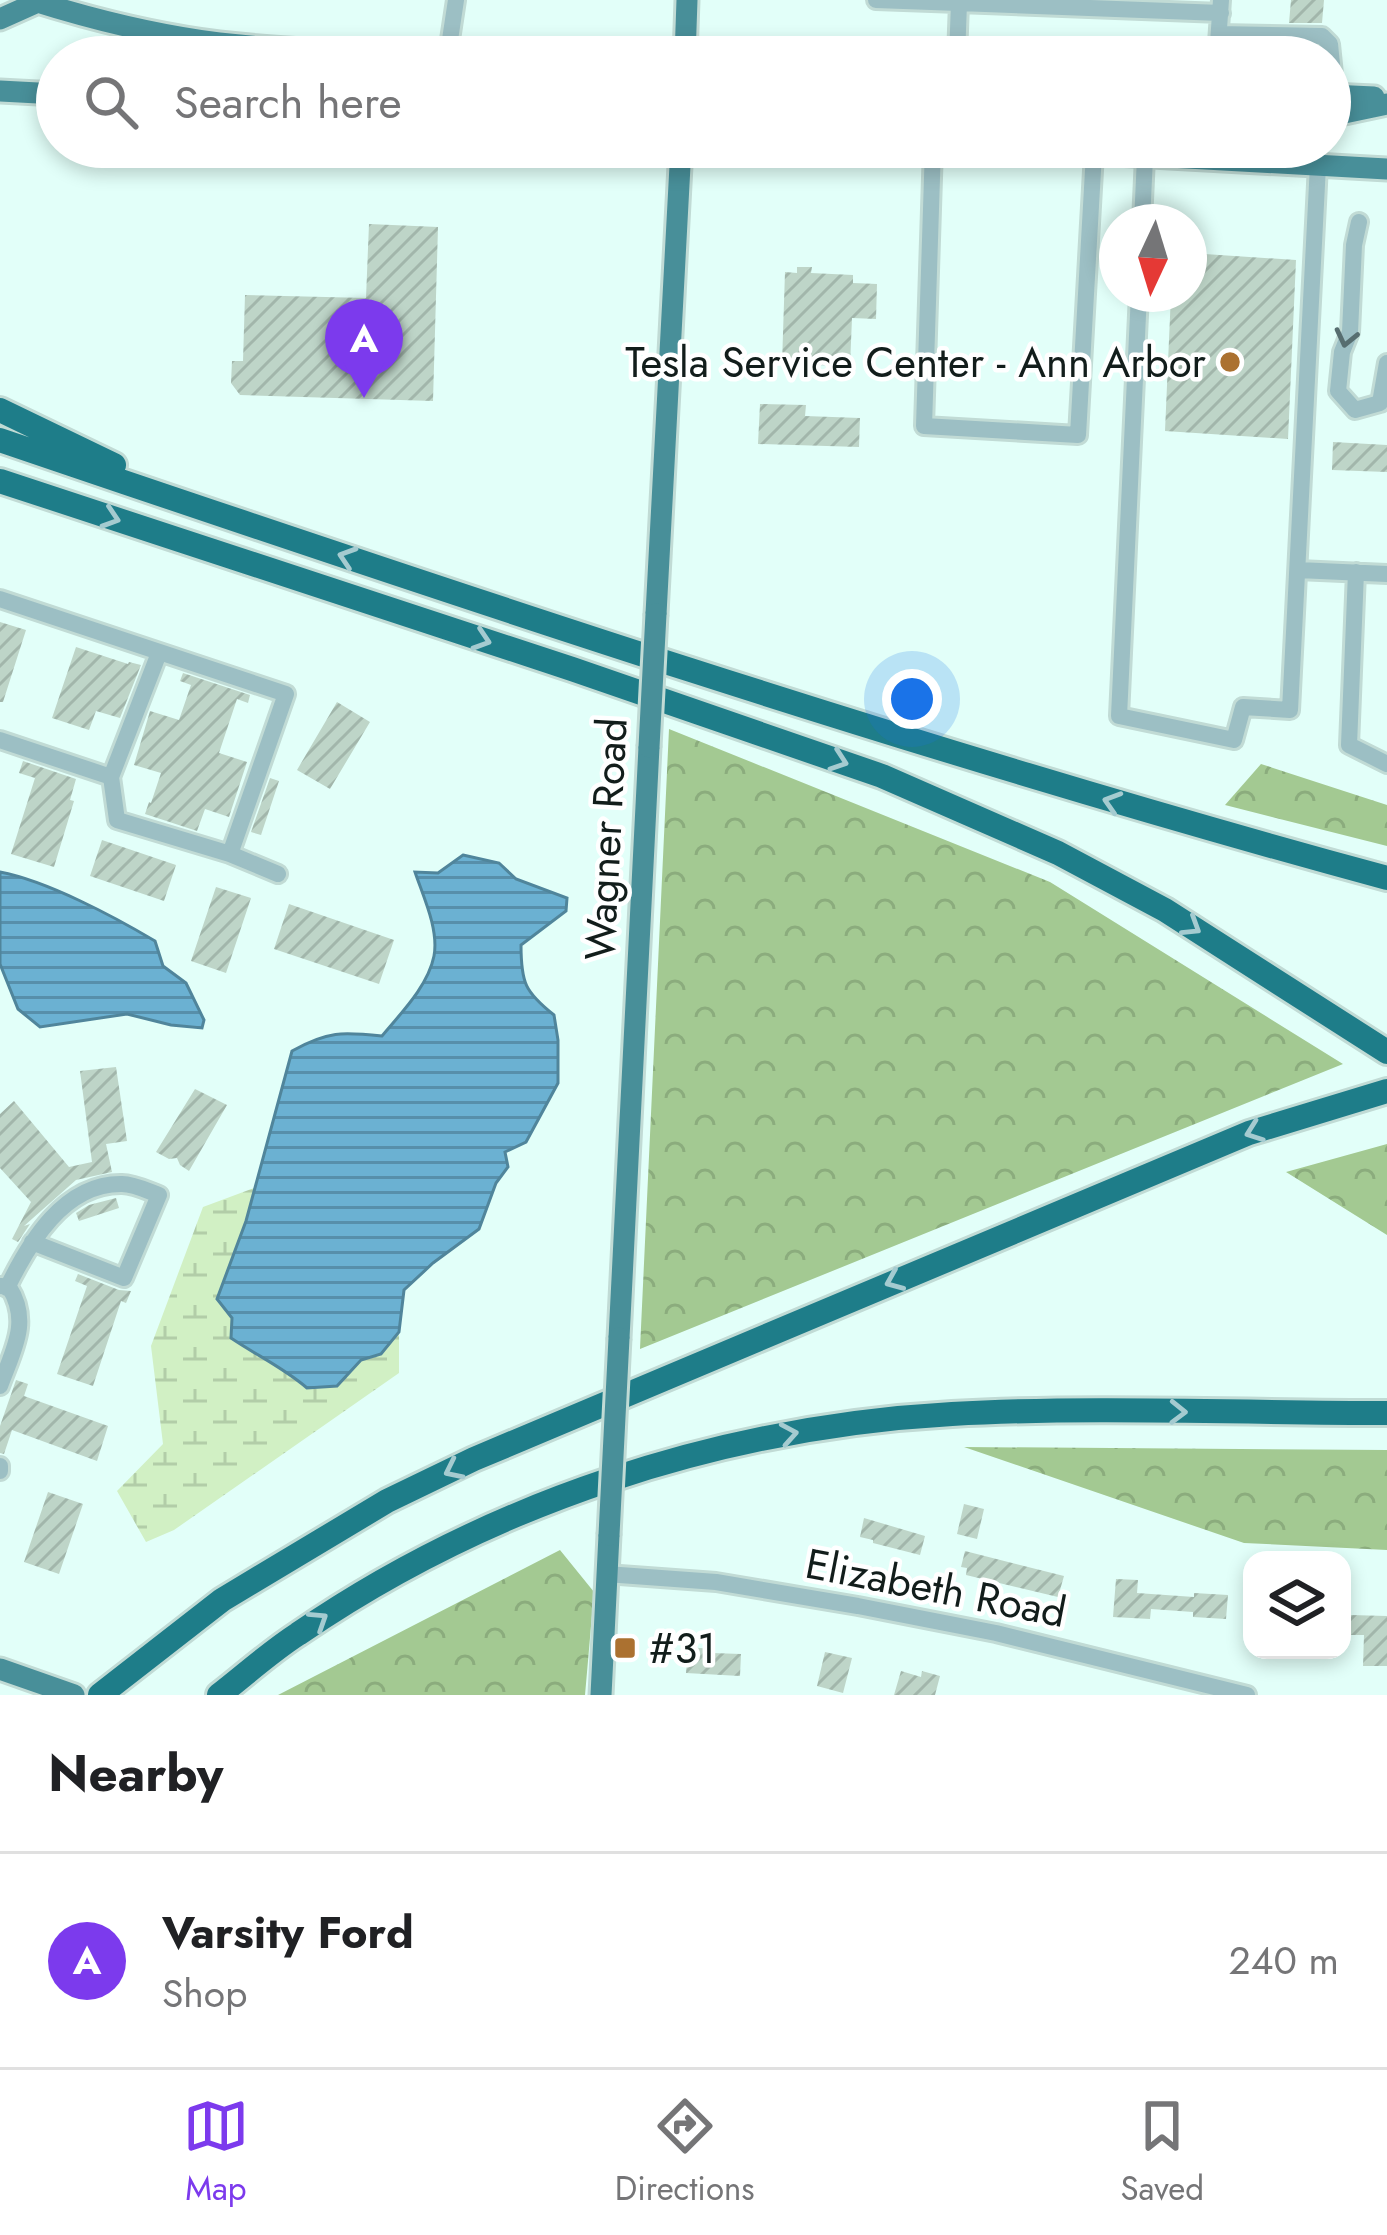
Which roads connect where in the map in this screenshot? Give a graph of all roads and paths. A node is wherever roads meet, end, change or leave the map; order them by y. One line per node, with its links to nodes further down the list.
1 (456, 0): 11 (street)
2 (687, 0): 12 (main road)
3 (876, 0): 5 (street)
4 (35, 1): 8 (main road); 10 (main road)
5 (952, 2): 6 (street); 13 (street)
6 (1096, 4): 7 (street)
7 (1221, 6): 9 (street)
8 (0, 19)
9 (1219, 34): 14 (street)
10 (172, 36)
11 (451, 36)
12 (686, 36)
13 (955, 36)
14 (1322, 36)
15 (0, 76): 16 (main road)
16 (12, 92)
17 (1387, 101): 18 (main road)
18 (1351, 102)
19 (1351, 163): 25 (main road)
20 (680, 168): 51 (main road, Wagner Road, bridge)
21 (932, 168): 22 (street)
22 (1093, 168)
23 (1135, 168): 26 (street)
24 (1325, 168): 34 (street)
25 (1387, 169)
26 (1140, 204)
27 (1359, 222): 29 (street, one-way to 29)
28 (1138, 312): 34 (street)
29 (1387, 363)
30 (0, 410): 33 (highway)
31 (0, 440): 33 (highway)
32 (0, 481): 45 (highway, one-way to 45)
33 (214, 513): 44 (highway, one-way to 33)
34 (1298, 569): 35 (street)
35 (1356, 572): 36 (street); 40 (street)
36 (1387, 574)
37 (0, 599): 38 (street)
38 (159, 652): 41 (street); 42 (street)
39 (0, 740): 41 (street)
40 (1387, 764)
41 (111, 777): 42 (street)
42 (230, 854): 43 (street)
43 (278, 874)
44 (1387, 878)
45 (1387, 1052)
46 (1376, 1094): 54 (highway, one-way to 54)
47 (32, 1242): 47 (street); 48 (street)
48 (4, 1287): 49 (street)
49 (0, 1386)
50 (1387, 1413): 55 (highway, one-way to 50)
51 (607, 1574): 56 (main road, Wagner Road); 57 (street, Elizabeth Road)
52 (0, 1670): 53 (main road)
53 (74, 1695)
54 (100, 1695)
55 (219, 1695)
56 (601, 1695)
57 (1247, 1695)

